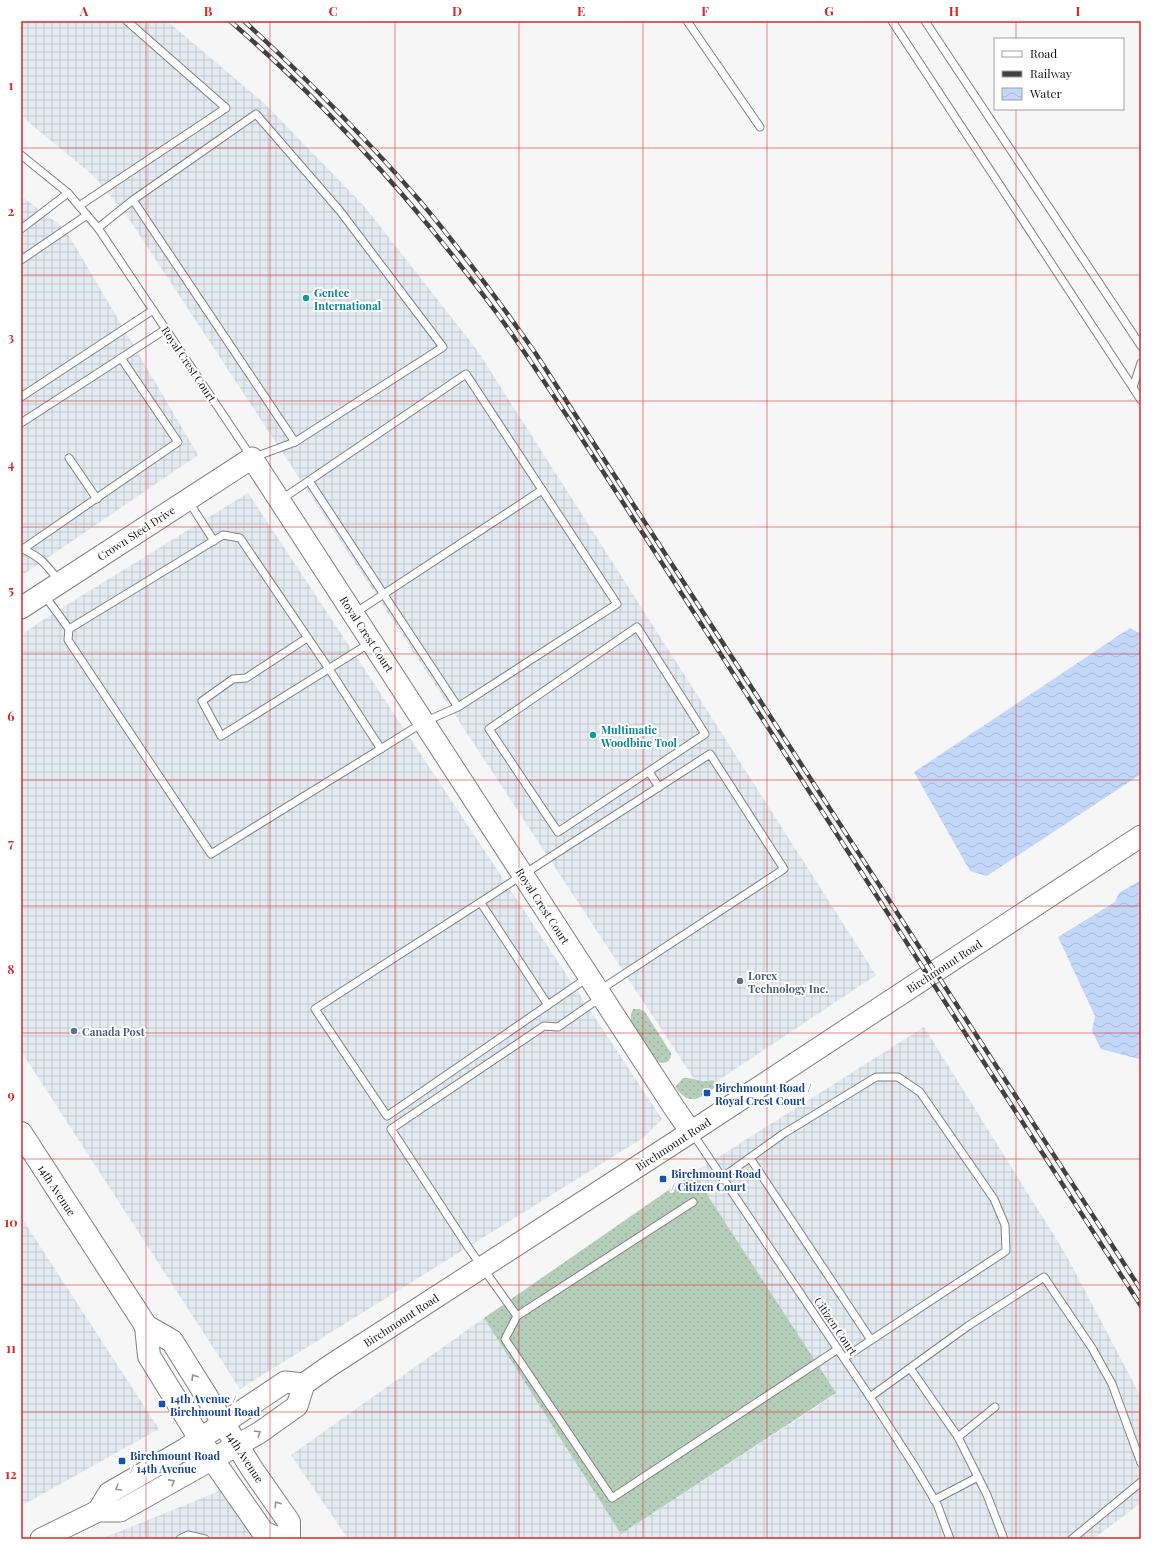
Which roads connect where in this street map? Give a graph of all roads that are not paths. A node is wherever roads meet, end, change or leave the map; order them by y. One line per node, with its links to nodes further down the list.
1 (127, 21): 9 (lane)
2 (687, 21): 5 (lane)
3 (892, 21): 19 (lane)
4 (925, 21): 16 (lane)
5 (760, 127)
6 (21, 155): 7 (lane, Royal Crest Court)
7 (68, 193): 9 (lane, Royal Crest Court); 12 (lane)
8 (132, 200): 11 (lane); 23 (lane); 23 (lane)
9 (79, 206): 10 (lane, Royal Crest Court)
10 (87, 215): 11 (lane, Royal Crest Court); 13 (lane)
11 (98, 228): 14 (lane, Royal Crest Court)
12 (21, 229)
13 (21, 260)
14 (153, 310): 15 (lane, Royal Crest Court); 20 (lane)
15 (166, 329): 17 (lane); 25 (lane, Royal Crest Court)
16 (1141, 346)
17 (121, 358): 22 (lane); 28 (lane)
18 (1141, 363): 19 (lane)
19 (1133, 387): 21 (lane)
20 (21, 398)
21 (1141, 400)
22 (21, 423)
23 (295, 442): 25 (lane)
24 (69, 458): 28 (lane)
25 (252, 458): 29 (main road, Crown Steel Drive); 30 (main road, Royal Crest Court)
26 (309, 481): 27 (lane); 30 (lane); 34 (lane)
27 (542, 490): 34 (lane); 41 (lane)
28 (97, 499): 32 (lane)
29 (188, 500): 31 (lane); 33 (main road, Crown Steel Drive)
30 (280, 501): 36 (main road, Royal Crest Court)
31 (214, 541): 37 (lane); 38 (lane)
32 (22, 549): 33 (lane)
33 (52, 588): 35 (main road, Crown Steel Drive); 37 (lane)
34 (383, 594): 36 (lane); 41 (lane)
35 (21, 608)
36 (353, 614): 39 (main road, Royal Crest Court)
37 (69, 629): 43 (lane)
38 (307, 638): 40 (lane); 40 (lane)
39 (372, 642): 40 (lane); 42 (main road, Royal Crest Court)
40 (329, 669): 43 (lane)
41 (458, 707): 42 (lane)
42 (424, 722): 43 (lane); 47 (main road, Royal Crest Court)
43 (381, 749)
44 (649, 772): 44 (lane); 45 (lane)
45 (659, 787): 47 (lane); 49 (lane)
46 (1141, 836): 51 (main road, Birchmount Road)
47 (524, 876): 48 (lane); 49 (main road, Royal Crest Court)
48 (481, 903): 50 (lane); 50 (lane)
49 (596, 988): 50 (lane); 51 (main road, Royal Crest Court); 56 (lane)
50 (548, 1005)
51 (691, 1132): 54 (lane, Citizen Court); 56 (main road, Birchmount Road)
52 (21, 1133): 58 (main road, 14th Avenue)
53 (750, 1158): 54 (lane); 59 (lane); 59 (lane)
54 (723, 1177): 60 (lane, Citizen Court)
55 (693, 1202): 57 (lane)
56 (483, 1267): 57 (lane); 63 (main road, Birchmount Road)
57 (517, 1316): 60 (lane)
58 (146, 1326): 66 (main road, 14th Avenue, one-way to 58); 68 (main road, 14th Avenue)
59 (871, 1340): 61 (lane)
60 (838, 1349): 61 (lane, Citizen Court)
61 (844, 1358): 64 (lane, Citizen Court)
62 (910, 1368): 64 (lane); 67 (lane); 71 (lane)
63 (304, 1384): 66 (main road); 69 (main road, one-way to 63)
64 (870, 1397): 74 (lane, Citizen Court)
65 (995, 1407): 67 (lane)
66 (223, 1424): 68 (main road); 69 (main road, 14th Avenue)
67 (958, 1438): 72 (lane)
68 (200, 1439): 70 (main road, 14th Avenue); 75 (main road, one-way to 75)
69 (238, 1445): 70 (main road); 80 (main road, 14th Avenue, one-way to 69)
70 (213, 1460): 75 (main road, one-way to 70); 79 (main road, 14th Avenue)
71 (1141, 1463)
72 (978, 1477): 74 (lane); 82 (lane)
73 (1141, 1482): 83 (lane)
74 (934, 1500): 81 (lane, Citizen Court)
75 (98, 1511): 76 (main road)
76 (44, 1538)
77 (180, 1539): 78 (lane)
78 (205, 1539)
79 (279, 1539)
80 (289, 1539)
81 (950, 1539)
82 (1004, 1539)
83 (1072, 1539)

